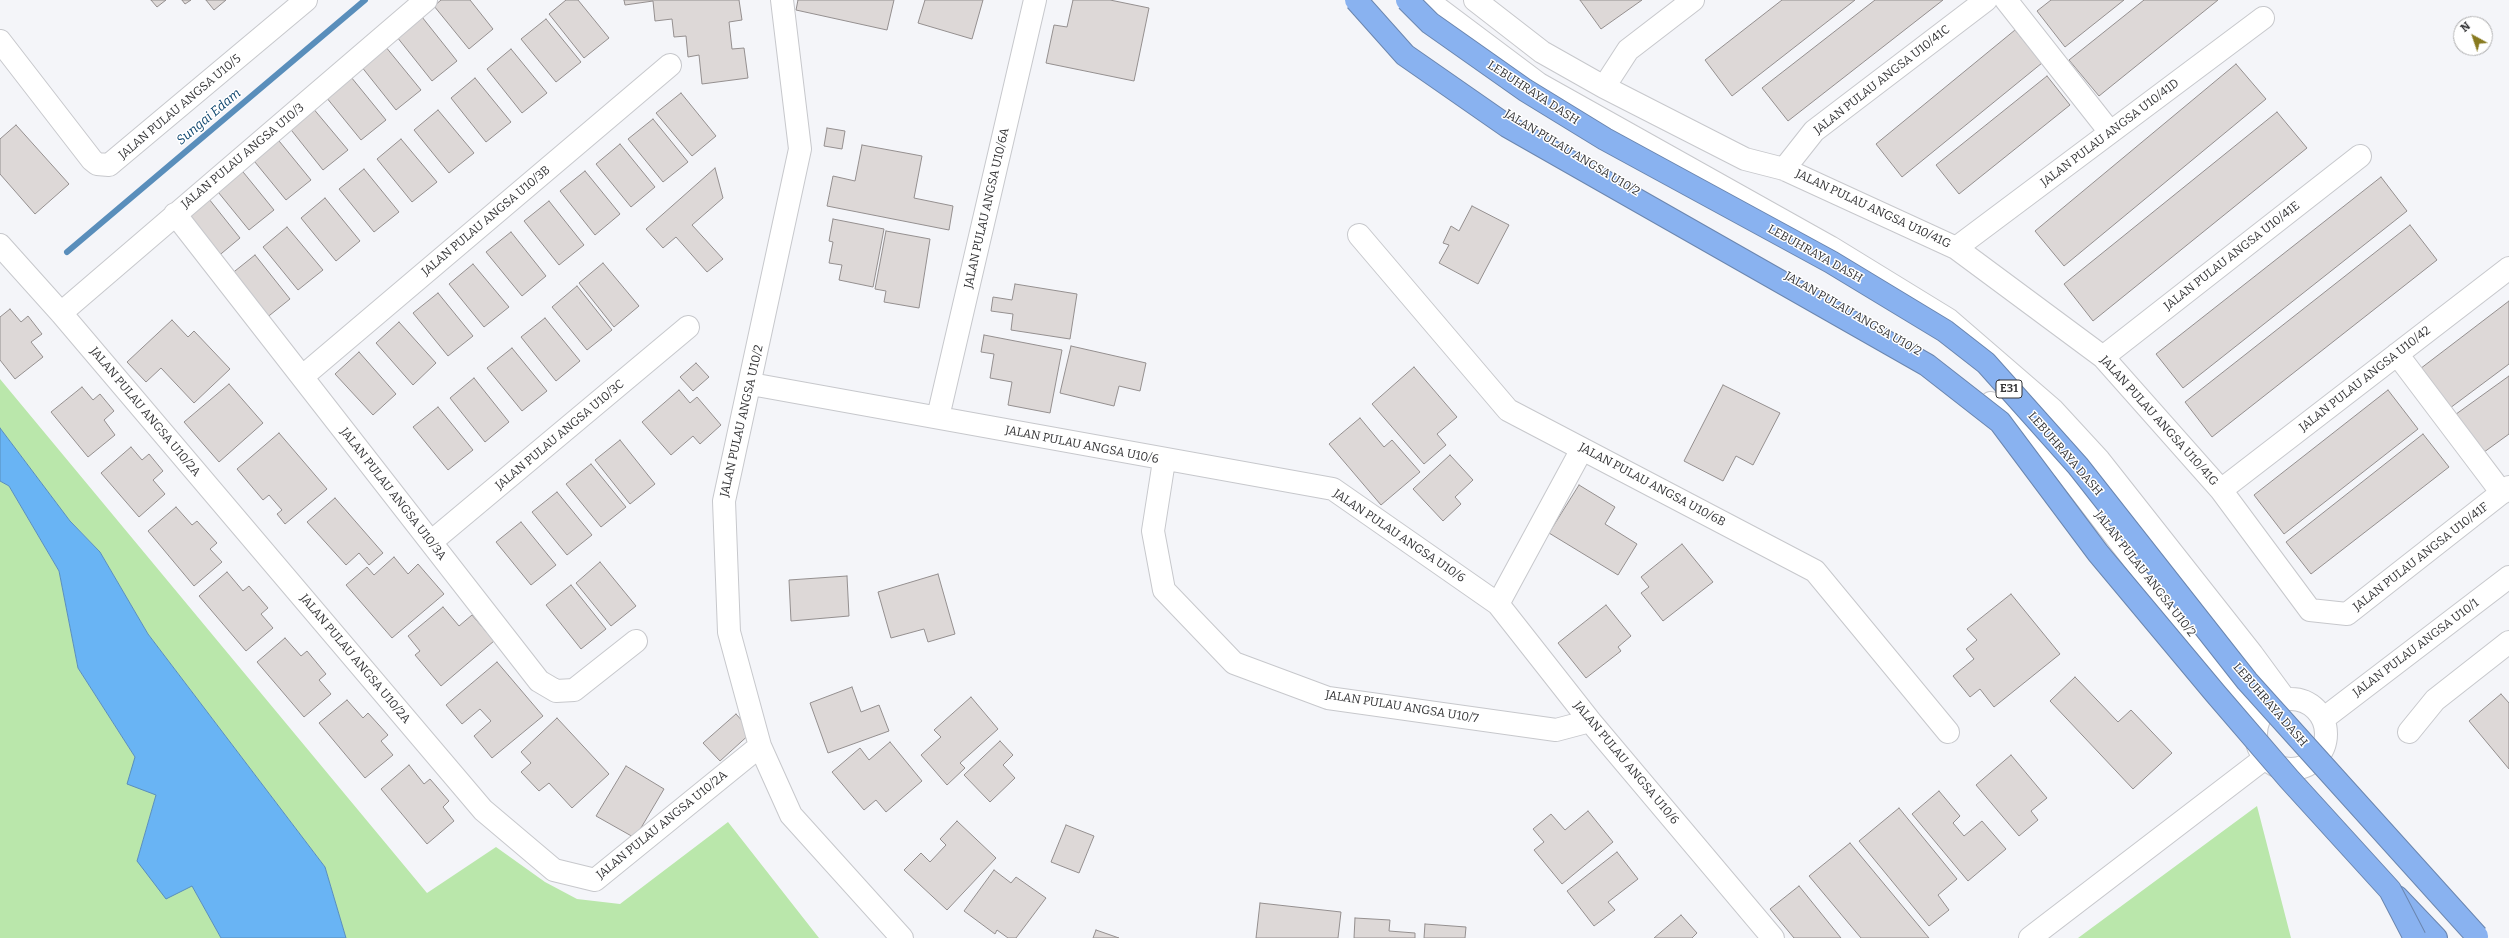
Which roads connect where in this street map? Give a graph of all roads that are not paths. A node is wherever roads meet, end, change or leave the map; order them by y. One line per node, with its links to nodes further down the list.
1 (306, 0): 14 (street, JALAN PULAU ANGSA U10/5)
2 (426, 0): 20 (street, JALAN PULAU ANGSA U10/3)
3 (782, 0): 30 (street, JALAN PULAU ANGSA U10/2)
4 (1035, 0): 31 (street, JALAN PULAU ANGSA U10/6A)
5 (1356, 0): 51 (highway, E31, bridge)
6 (1367, 0): 44 (street, JALAN PULAU ANGSA U10/2)
7 (1407, 0): 59 (highway, LEBUHRAYA DASH / E31, bridge)
8 (1427, 0): 41 (street)
9 (1475, 0): 16 (street, JALAN PULAU ANGSA U10/41G)
10 (1693, 0): 16 (street)
11 (1986, 0): 19 (street, JALAN PULAU ANGSA U10/41C)
12 (2006, 0): 17 (street)
13 (2263, 18): 17 (street, JALAN PULAU ANGSA U10/41D)
14 (0, 40)
15 (670, 65): 29 (street, JALAN PULAU ANGSA U10/3B)
16 (1604, 87): 19 (street, JALAN PULAU ANGSA U10/41G)
17 (2110, 132): 23 (street, JALAN PULAU ANGSA U10/41D)
18 (2360, 156): 28 (street, JALAN PULAU ANGSA U10/41E)
19 (1784, 169): 23 (street, JALAN PULAU ANGSA U10/41G)
20 (175, 214): 25 (street, JALAN PULAU ANGSA U10/3); 29 (street, JALAN PULAU ANGSA U10/3A)
21 (1359, 234): 32 (street, JALAN PULAU ANGSA U10/6B)
22 (0, 245): 25 (street, JALAN PULAU ANGSA U10/2A)
23 (1956, 248): 28 (street, JALAN PULAU ANGSA U10/41G)
24 (2509, 268): 27 (street, JALAN PULAU ANGSA U10/42)
25 (61, 313): 47 (street, JALAN PULAU ANGSA U10/2A)
26 (688, 327): 36 (street, JALAN PULAU ANGSA U10/3C)
27 (2398, 354): 34 (street, JALAN PULAU ANGSA U10/42); 35 (street)
28 (2103, 357): 34 (street, JALAN PULAU ANGSA U10/41G)
29 (302, 377): 36 (street, JALAN PULAU ANGSA U10/3A)
30 (751, 384): 31 (street, JALAN PULAU ANGSA U10/6); 47 (street, JALAN PULAU ANGSA U10/2)
31 (938, 416): 33 (street, JALAN PULAU ANGSA U10/6)
32 (1582, 449): 38 (street); 45 (street, JALAN PULAU ANGSA U10/6B)
33 (1164, 461): 38 (street, JALAN PULAU ANGSA U10/6); 43 (street, JALAN PULAU ANGSA U10/7)
34 (2221, 490): 35 (street, JALAN PULAU ANGSA U10/41F)
35 (2506, 490)
36 (431, 542): 39 (street, JALAN PULAU ANGSA U10/3A)
37 (2509, 578): 42 (street, JALAN PULAU ANGSA U10/1)
38 (1498, 604): 43 (street, JALAN PULAU ANGSA U10/6)
39 (636, 641)
40 (2509, 642): 46 (street)
41 (2284, 699): 42 (street); 44 (street)
42 (2324, 718): 48 (street)
43 (1590, 721): 53 (street, JALAN PULAU ANGSA U10/6)
44 (2258, 721): 49 (street)
45 (1948, 732)
46 (2409, 732)
47 (760, 746): 52 (street, JALAN PULAU ANGSA U10/2)
48 (2322, 752): 50 (street); 58 (street)
49 (2265, 758): 50 (street); 54 (street)
50 (2294, 770): 56 (street)
51 (2390, 890): 55 (highway, bridge); 57 (highway, bridge)
52 (902, 938)
53 (1773, 938)
54 (2030, 938)
55 (2415, 938)
56 (2418, 938)
57 (2436, 938)
58 (2472, 938)
59 (2479, 938)

